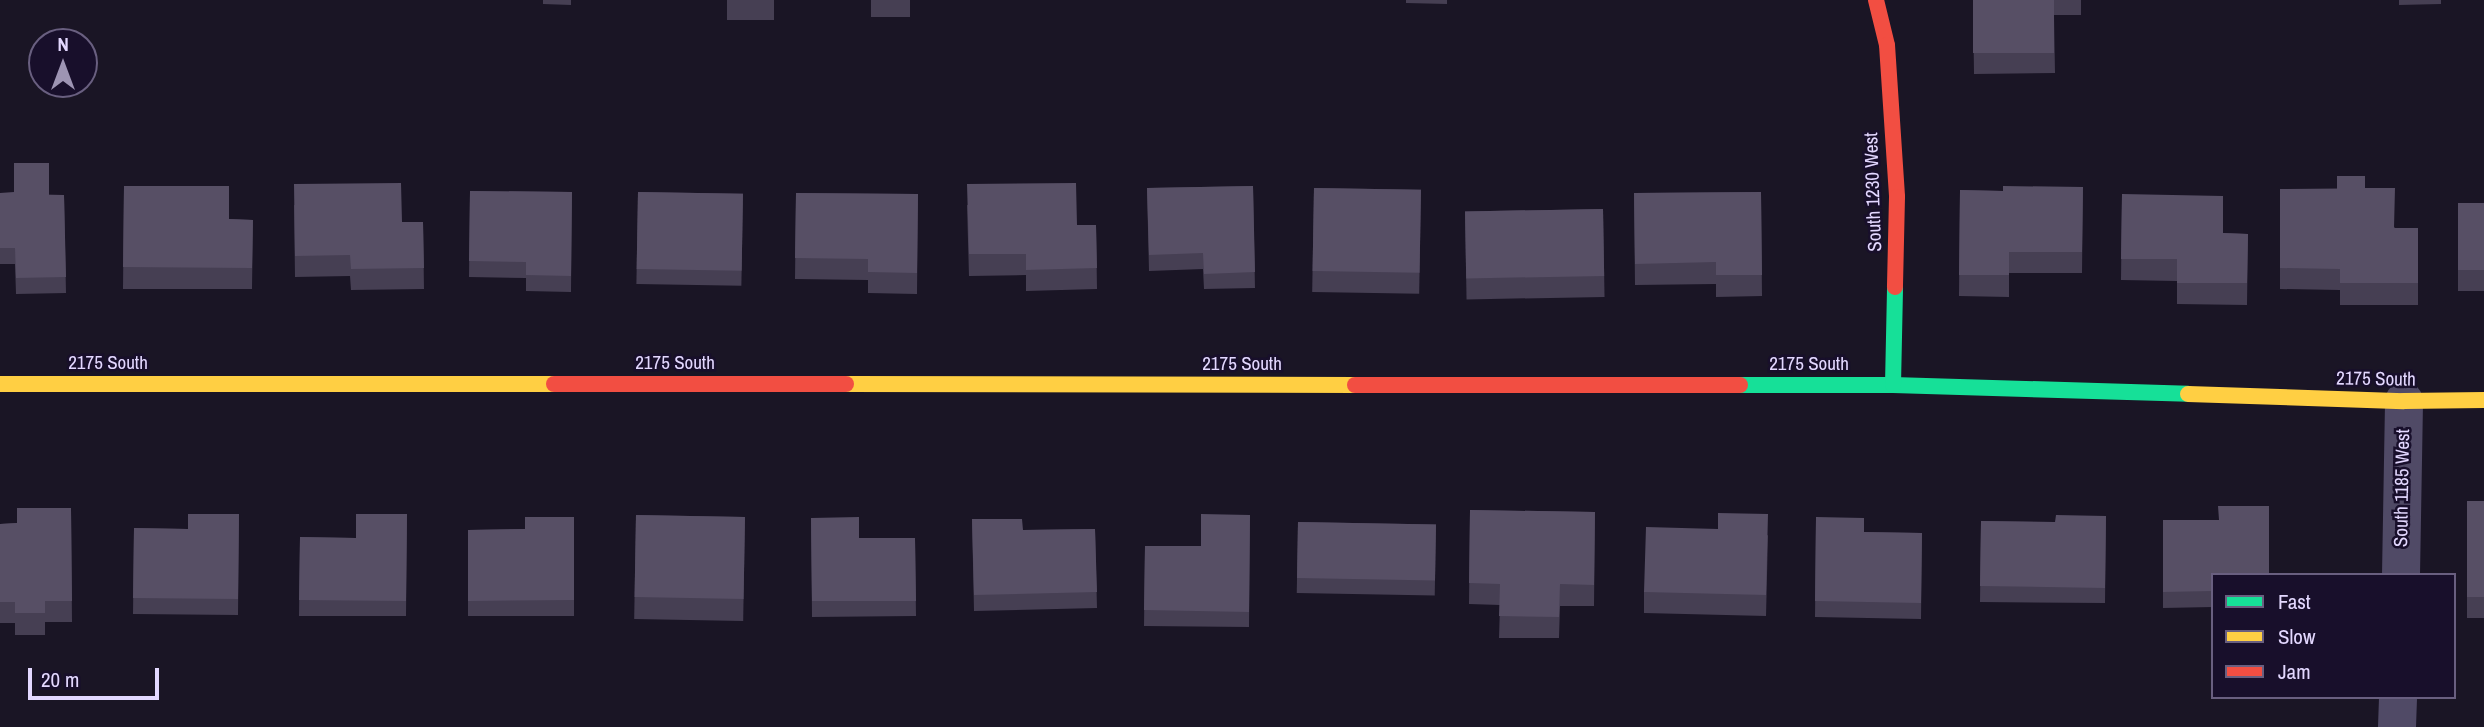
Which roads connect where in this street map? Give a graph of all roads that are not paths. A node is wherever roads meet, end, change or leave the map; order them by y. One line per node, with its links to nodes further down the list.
1 (1876, 0): 3 (street, South 1230 West)
2 (0, 384): 3 (street, 2175 South)
3 (1893, 385): 5 (street, 2175 South)
4 (2484, 400): 5 (street, 2175 South)
5 (2404, 401): 6 (street, South 1185 West)
6 (2401, 573)
7 (2398, 699): 8 (street)
8 (2398, 727)

